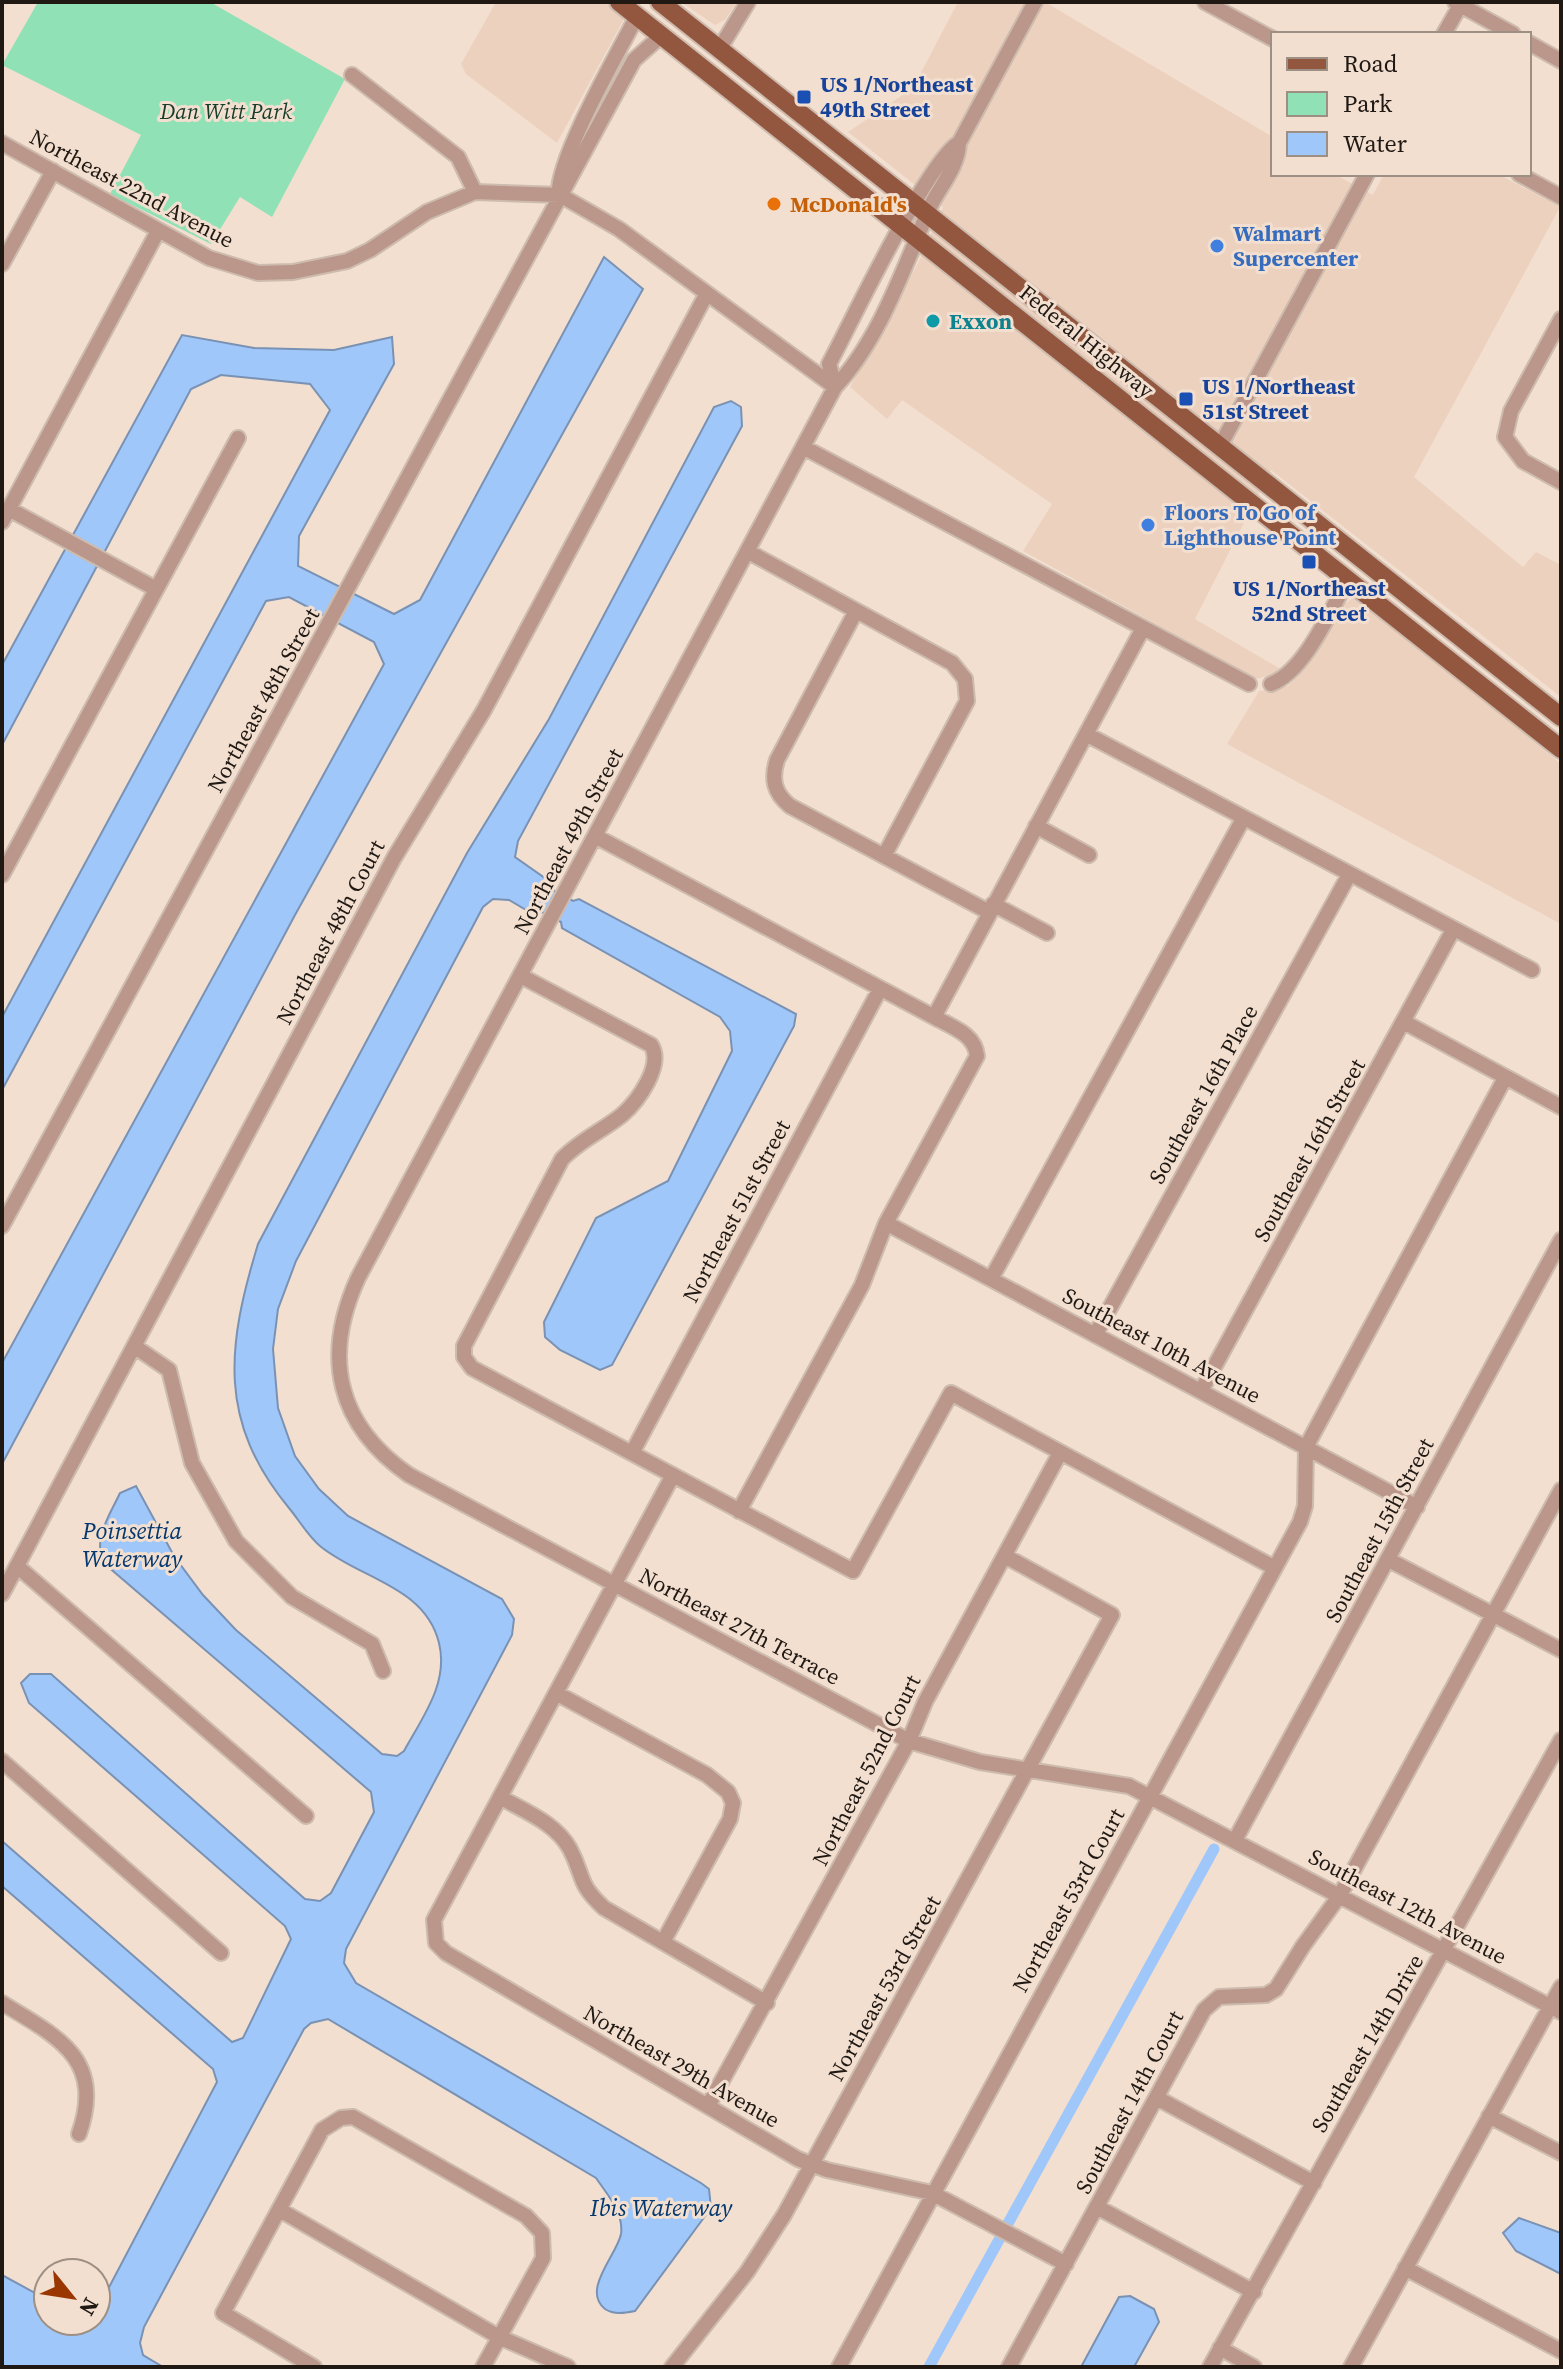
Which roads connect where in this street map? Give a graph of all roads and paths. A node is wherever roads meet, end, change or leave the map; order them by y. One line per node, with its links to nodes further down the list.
1 (619, 2): 7 (main road, Federal Highway)
2 (660, 2): 13 (main road, Federal Highway)
3 (748, 2): 13 (street)
4 (1035, 2): 23 (street, Northeast 49th Street)
5 (1205, 2): 10 (street)
6 (1459, 3): 8 (street); 9 (street)
7 (637, 16): 11 (main road, Federal Highway); 21 (street, Northeast 48th Street)
8 (1445, 32)
9 (1510, 32)
10 (1271, 38)
11 (669, 40): 13 (main road); 21 (street, Northeast 48th Street); 24 (main road, Federal Highway)
12 (1531, 44): 14 (street)
13 (720, 48): 23 (main road, Federal Highway)
14 (1561, 61)
15 (352, 75): 20 (street)
16 (2, 143): 17 (street, Northeast 22nd Avenue)
17 (53, 171): 25 (street, Northeast 22nd Avenue); 27 (street)
18 (1366, 176): 34 (street)
19 (1523, 176): 22 (street)
20 (475, 192): 21 (street, Northeast 22nd Avenue); 25 (street, Northeast 22nd Avenue)
21 (560, 195): 28 (street); 73 (street, Northeast 48th Street)
22 (1561, 197)
23 (922, 207): 24 (street, Northeast 49th Street); 26 (street, Northeast 49th Street); 34 (main road, Federal Highway)
24 (903, 224): 26 (main road, Federal Highway); 31 (street, Northeast 49th Street)
25 (158, 231): 39 (street)
26 (918, 236): 31 (street, Northeast 49th Street); 32 (main road, Federal Highway)
27 (2, 264)
28 (706, 295): 31 (street); 78 (street, Northeast 48th Court)
29 (1561, 319): 30 (street)
30 (1556, 338): 36 (street)
31 (835, 387): 35 (street, Northeast 49th Street)
32 (1165, 434): 34 (main road); 37 (main road, Federal Highway)
33 (238, 438): 43 (street)
34 (1220, 446): 38 (main road, Federal Highway)
35 (803, 447): 40 (street, Northeast 49th Street); 45 (street)
36 (1561, 482)
37 (1246, 498): 38 (main road); 41 (main road, Federal Highway)
38 (1286, 498): 42 (main road, Federal Highway)
39 (6, 516): 43 (street)
40 (747, 551): 44 (street); 57 (street, Northeast 49th Street)
41 (1348, 579): 42 (main road); 47 (street); 48 (main road, Federal Highway)
42 (1399, 587): 49 (main road, Federal Highway)
43 (156, 589): 60 (street)
44 (856, 611): 59 (street); 59 (street)
45 (1142, 630): 46 (street); 53 (street)
46 (1249, 684)
47 (1271, 684)
48 (1499, 700): 49 (main road); 52 (main road, Federal Highway)
49 (1545, 704): 50 (main road, Federal Highway)
50 (1561, 717)
51 (1561, 730): 52 (main road)
52 (1540, 732): 54 (main road, Federal Highway)
53 (1086, 734): 55 (street); 56 (street)
54 (1561, 749)
55 (1243, 819): 61 (street); 75 (street)
56 (1036, 826): 58 (street); 62 (street)
57 (595, 836): 66 (street, Northeast 49th Street); 67 (street)
58 (1089, 855)
59 (884, 856): 62 (street)
60 (2, 875)
61 (1349, 875): 63 (street); 77 (street, Southeast 16th Place)
62 (991, 908): 64 (street); 68 (street)
63 (1453, 930): 65 (street); 69 (street, Southeast 16th Street)
64 (1047, 933)
65 (1532, 970)
66 (521, 976): 76 (street, Northeast 49th Street); 81 (street)
67 (880, 989): 68 (street); 81 (street, Northeast 51st Street)
68 (934, 1017): 72 (street)
69 (1404, 1022): 70 (street); 79 (street, Southeast 16th Street)
70 (1505, 1078): 71 (street); 80 (street)
71 (1561, 1107)
72 (886, 1223): 75 (street, Southeast 10th Avenue); 86 (street)
73 (2, 1226)
74 (1561, 1240): 85 (street, Southeast 15th Street)
75 (991, 1279): 77 (street, Southeast 10th Avenue)
76 (343, 1317): 91 (street, Northeast 27th Terrace)
77 (1095, 1335): 79 (street, Southeast 10th Avenue)
78 (134, 1346): 89 (street, Northeast 48th Court); 95 (street)
79 (1201, 1391): 80 (street, Southeast 10th Avenue)
80 (1306, 1447): 85 (street, Southeast 10th Avenue); 90 (street, Northeast 53rd Court)
81 (632, 1453): 83 (street)
82 (1060, 1453): 86 (street); 87 (street, Northeast 52nd Court); 90 (street)
83 (673, 1475): 86 (street); 91 (street)
84 (1561, 1490): 93 (street, Southeast 14th Court)
85 (1417, 1507): 88 (street, Southeast 15th Street)
86 (739, 1511)
87 (1005, 1556): 98 (street, Northeast 52nd Court); 100 (street, Northeast 53rd Street)
88 (1389, 1560): 93 (street); 104 (street, Southeast 15th Street)
89 (17, 1566): 92 (street, Northeast 48th Court); 103 (street)
90 (1275, 1568): 101 (street, Northeast 53rd Court)
91 (615, 1584): 96 (street); 98 (street, Northeast 27th Terrace)
92 (2, 1594)
93 (1493, 1615): 94 (street); 105 (street, Southeast 14th Court)
94 (1561, 1650)
95 (383, 1671)
96 (556, 1693): 102 (street); 106 (street)
97 (1561, 1740): 107 (street, Southeast 14th Drive)
98 (909, 1741): 100 (street, Northeast 27th Terrace); 111 (street, Northeast 52nd Court)
99 (2, 1761): 108 (street)
100 (1029, 1768): 101 (street, Northeast 27th Terrace); 118 (street, Northeast 53rd Street)
101 (1151, 1796): 104 (street, Northeast 27th Terrace); 120 (street, Northeast 53rd Court)
102 (500, 1797): 106 (street); 114 (street, Northeast 29th Avenue)
103 (306, 1816)
104 (1235, 1840): 105 (street, Southeast 12th Avenue)
105 (1340, 1895): 107 (street, Southeast 12th Avenue); 113 (street, Southeast 14th Court)
106 (663, 1942): 111 (street)
107 (1445, 1951): 112 (street, Southeast 12th Avenue); 119 (street, Southeast 14th Drive)
108 (221, 1953)
109 (1561, 1987): 112 (street)
110 (2, 2003): 116 (street)
111 (767, 2003): 114 (street, Northeast 52nd Court)
112 (1556, 2009): 115 (street)
113 (1157, 2098): 119 (street); 121 (street, Southeast 14th Court)
114 (708, 2106): 118 (street, Northeast 29th Avenue)
115 (1489, 2116): 117 (street); 124 (street)
116 (79, 2134)
117 (1561, 2153)
118 (812, 2166): 120 (street, Northeast 29th Avenue); 132 (street, Northeast 53rd Street)
119 (1314, 2183): 125 (street, Southeast 14th Drive)
120 (932, 2193): 123 (street, Northeast 29th Avenue); 133 (street, Northeast 53rd Court)
121 (1097, 2207): 123 (street, Southeast 14th Court); 125 (street)
122 (280, 2210): 126 (street); 126 (street); 129 (street)
123 (1066, 2264): 134 (street, Southeast 14th Court)
124 (1405, 2268): 128 (street); 137 (street)
125 (1254, 2292): 127 (street, Southeast 14th Drive)
126 (499, 2337): 130 (street); 131 (street)
127 (1220, 2348): 135 (street, Southeast 14th Drive); 136 (street)
128 (1561, 2351)
129 (314, 2367)
130 (483, 2367)
131 (568, 2367)
132 (672, 2367)
133 (839, 2367)
134 (1009, 2367)
135 (1210, 2367)
136 (1254, 2367)
137 (1351, 2367)

